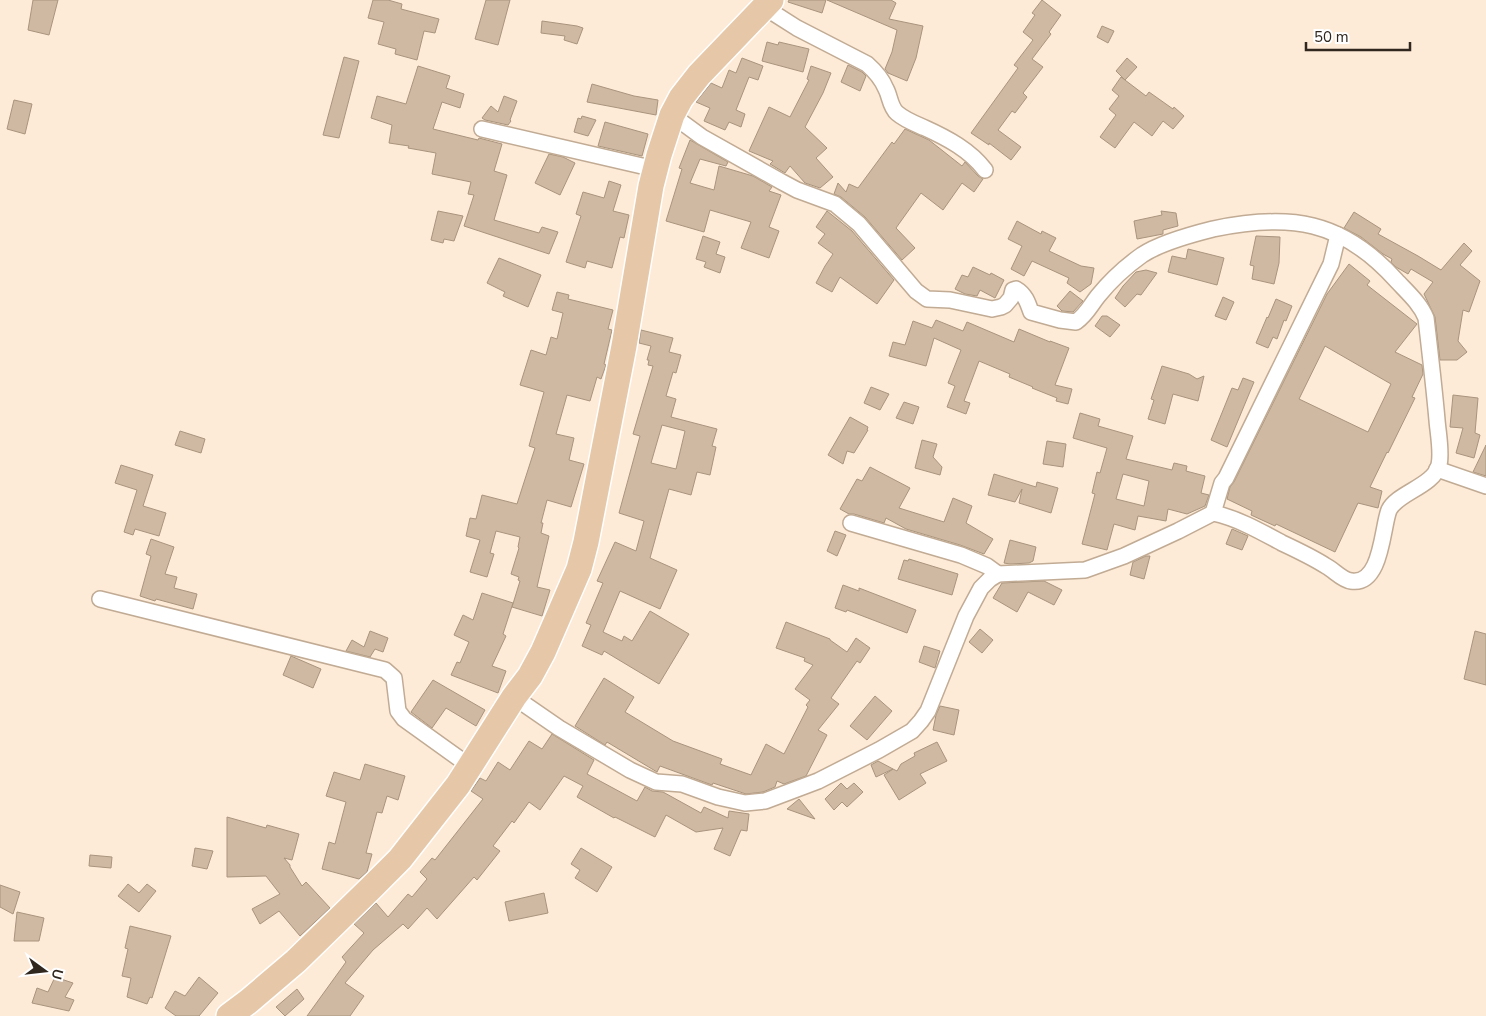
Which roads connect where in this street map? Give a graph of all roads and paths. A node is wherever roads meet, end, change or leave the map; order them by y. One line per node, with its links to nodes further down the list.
1 (768, 3): 2 (main road); 5 (street)
2 (672, 115): 4 (main road); 6 (street)
3 (482, 129): 4 (street)
4 (655, 169): 13 (main road)
5 (985, 170)
6 (1338, 235): 7 (street); 9 (street)
7 (1438, 469): 8 (street); 9 (street)
8 (1486, 486)
9 (1213, 513): 11 (street)
10 (851, 523): 11 (street)
11 (998, 574): 13 (street)
12 (100, 599): 14 (street)
13 (514, 697): 14 (main road)
14 (471, 766): 15 (main road)
15 (229, 1016)

